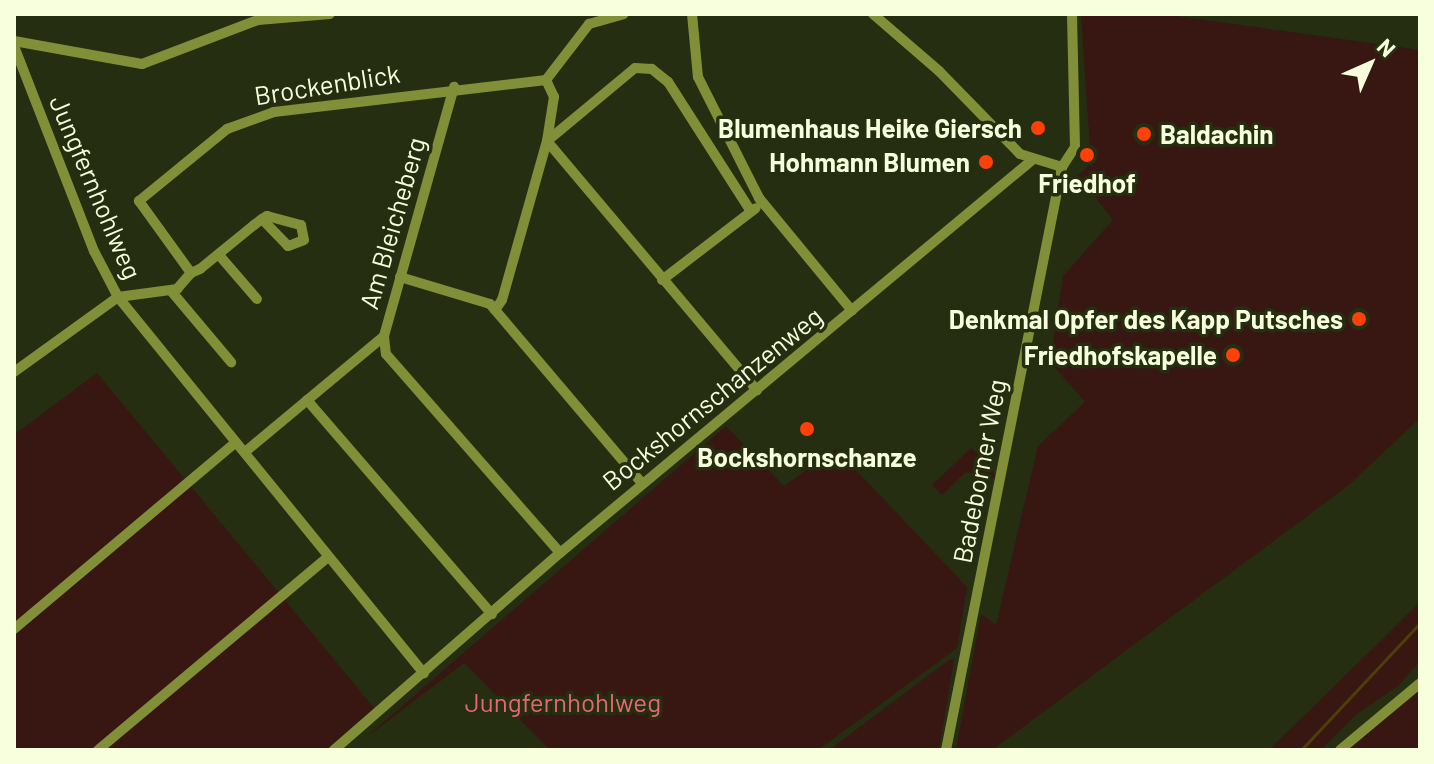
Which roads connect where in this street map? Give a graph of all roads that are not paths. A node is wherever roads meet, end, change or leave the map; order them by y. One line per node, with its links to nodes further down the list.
1 (239, 14): 7 (street)
2 (330, 14): 7 (street)
3 (624, 14): 9 (street)
4 (692, 14): 15 (street)
5 (873, 14): 12 (street)
6 (1072, 14): 13 (street, Badeborner Weg)
7 (237, 27): 8 (street)
8 (14, 44): 22 (street, Jungfernhohlweg)
9 (546, 80): 10 (street, Brockenblick); 11 (street)
10 (454, 87): 18 (street, Brockenblick); 19 (street, Am Bleicheberg)
11 (547, 141): 14 (street); 20 (street); 24 (street)
12 (1031, 161): 13 (street); 25 (street, Bockshornschanzenweg)
13 (1062, 167): 42 (street, Badeborner Weg)
14 (750, 210): 15 (street); 20 (street)
15 (766, 210): 25 (street)
16 (262, 219): 17 (street)
17 (219, 255): 18 (street); 23 (street)
18 (191, 273): 21 (street)
19 (400, 277): 24 (street); 26 (street, Am Bleicheberg)
20 (662, 280): 29 (street)
21 (172, 292): 22 (street); 27 (street)
22 (118, 297): 28 (street); 31 (street, Jungfernhohlweg)
23 (257, 299)
24 (495, 310): 33 (street)
25 (852, 311): 29 (street, Bockshornschanzenweg)
26 (384, 336): 30 (street, Am Bleicheberg); 34 (street)
27 (231, 362)
28 (14, 372)
29 (757, 390): 33 (street, Bockshornschanzenweg)
30 (307, 400): 32 (street, Am Bleicheberg); 36 (street)
31 (236, 442): 32 (street, Jungfernhohlweg); 37 (street)
32 (245, 452): 35 (street, Jungfernhohlweg)
33 (642, 483): 34 (street, Bockshornschanzenweg)
34 (560, 553): 36 (street, Bockshornschanzenweg)
35 (328, 557): 38 (street, Jungfernhohlweg); 40 (street)
36 (492, 614): 38 (street, Bockshornschanzenweg)
37 (14, 629)
38 (424, 673): 41 (street, Bockshornschanzenweg)
39 (1420, 683): 43 (street)
40 (98, 750)
41 (334, 750)
42 (946, 750)
43 (1340, 750)

